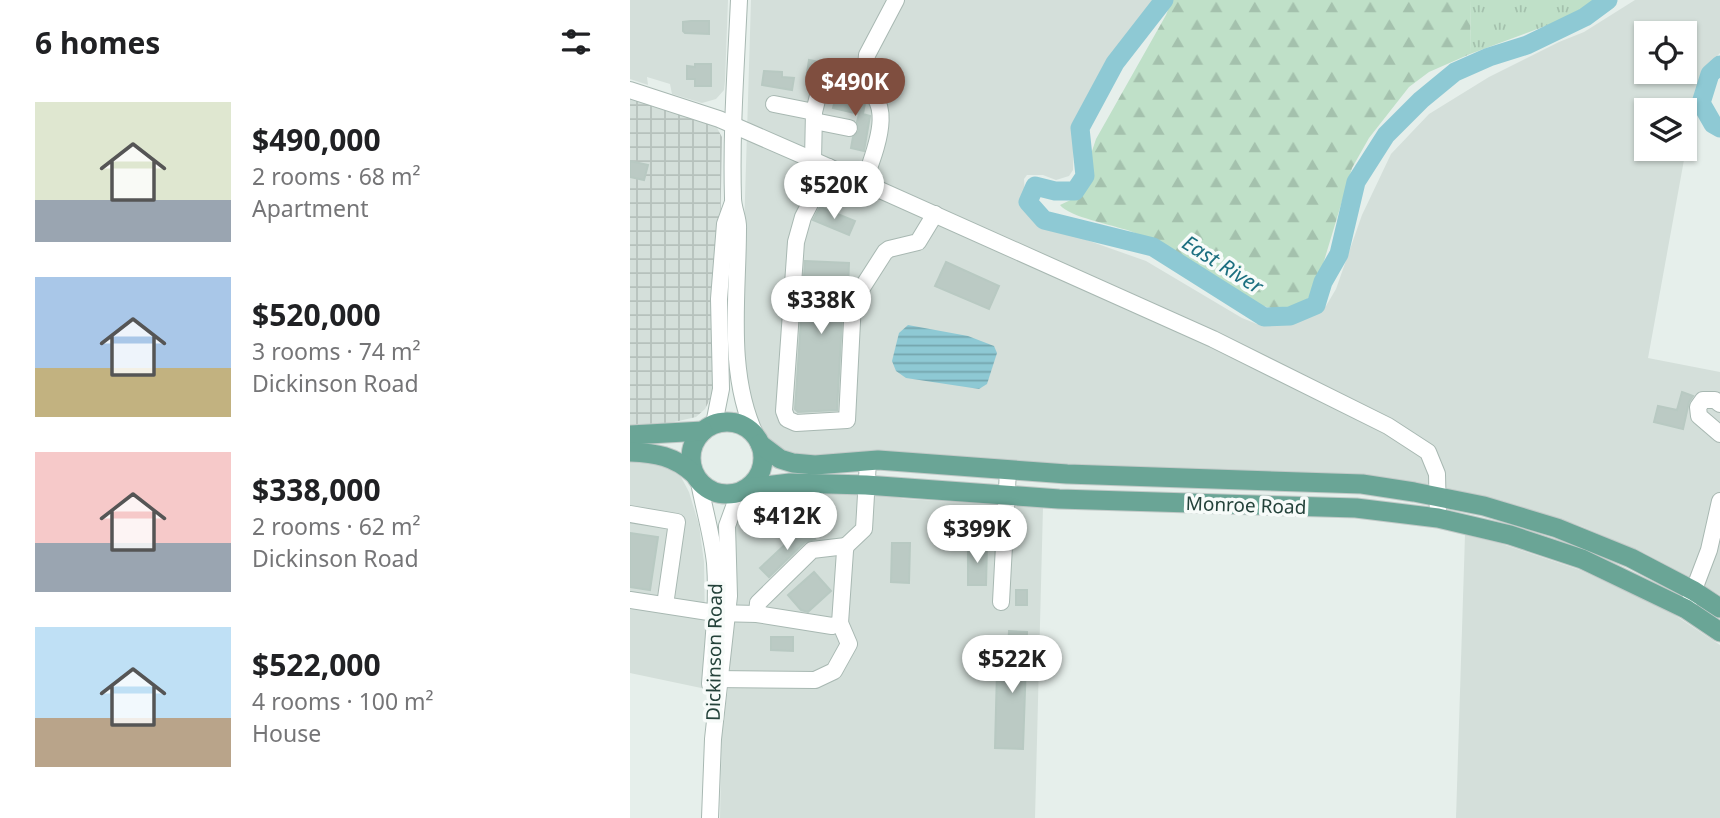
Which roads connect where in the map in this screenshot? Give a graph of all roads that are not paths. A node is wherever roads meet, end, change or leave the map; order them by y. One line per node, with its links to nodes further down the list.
1 (739, 0): 7 (street)
2 (896, 0): 3 (street)
3 (864, 88): 6 (street); 11 (street)
4 (630, 90): 7 (street)
5 (774, 104): 6 (street)
6 (814, 116): 8 (street); 9 (street)
7 (733, 126): 9 (street); 12 (street)
8 (849, 128)
9 (813, 160): 10 (street)
10 (829, 167): 11 (street); 13 (street)
11 (864, 182): 13 (street)
12 (733, 202): 15 (street); 18 (street)
13 (935, 214): 26 (street)
14 (1720, 404): 16 (street)
15 (708, 427): 17 (main road); 18 (main road); 22 (main road)
16 (1720, 434)
17 (630, 435)
18 (758, 440): 20 (main road, Monroe Road); 24 (main road)
19 (630, 452): 22 (main road)
20 (869, 461): 21 (main road, Monroe Road); 23 (street)
21 (1008, 470): 25 (street); 26 (main road, Monroe Road)
22 (696, 478): 24 (main road); 37 (street, Dickinson Road)
23 (866, 485): 24 (main road, Monroe Road); 25 (main road, Monroe Road); 30 (street)
24 (743, 490): 37 (street, Dickinson Road)
25 (1007, 495): 29 (main road, Monroe Road); 33 (street)
26 (1438, 496): 29 (street); 31 (main road, Monroe Road)
27 (1720, 501): 31 (street)
28 (630, 514): 34 (street)
29 (1438, 518): 36 (main road, Monroe Road)
30 (846, 546): 38 (street); 39 (street)
31 (1694, 591): 35 (main road, Monroe Road); 36 (street)
32 (630, 600): 34 (street)
33 (1001, 602)
34 (665, 605): 37 (street)
35 (1720, 608)
36 (1686, 609): 40 (main road, Monroe Road)
37 (722, 613): 38 (street); 41 (street, Dickinson Road)
38 (757, 614): 39 (street)
39 (840, 623): 41 (street)
40 (1720, 632)
41 (716, 679): 42 (street, Dickinson Road)
42 (710, 818)

